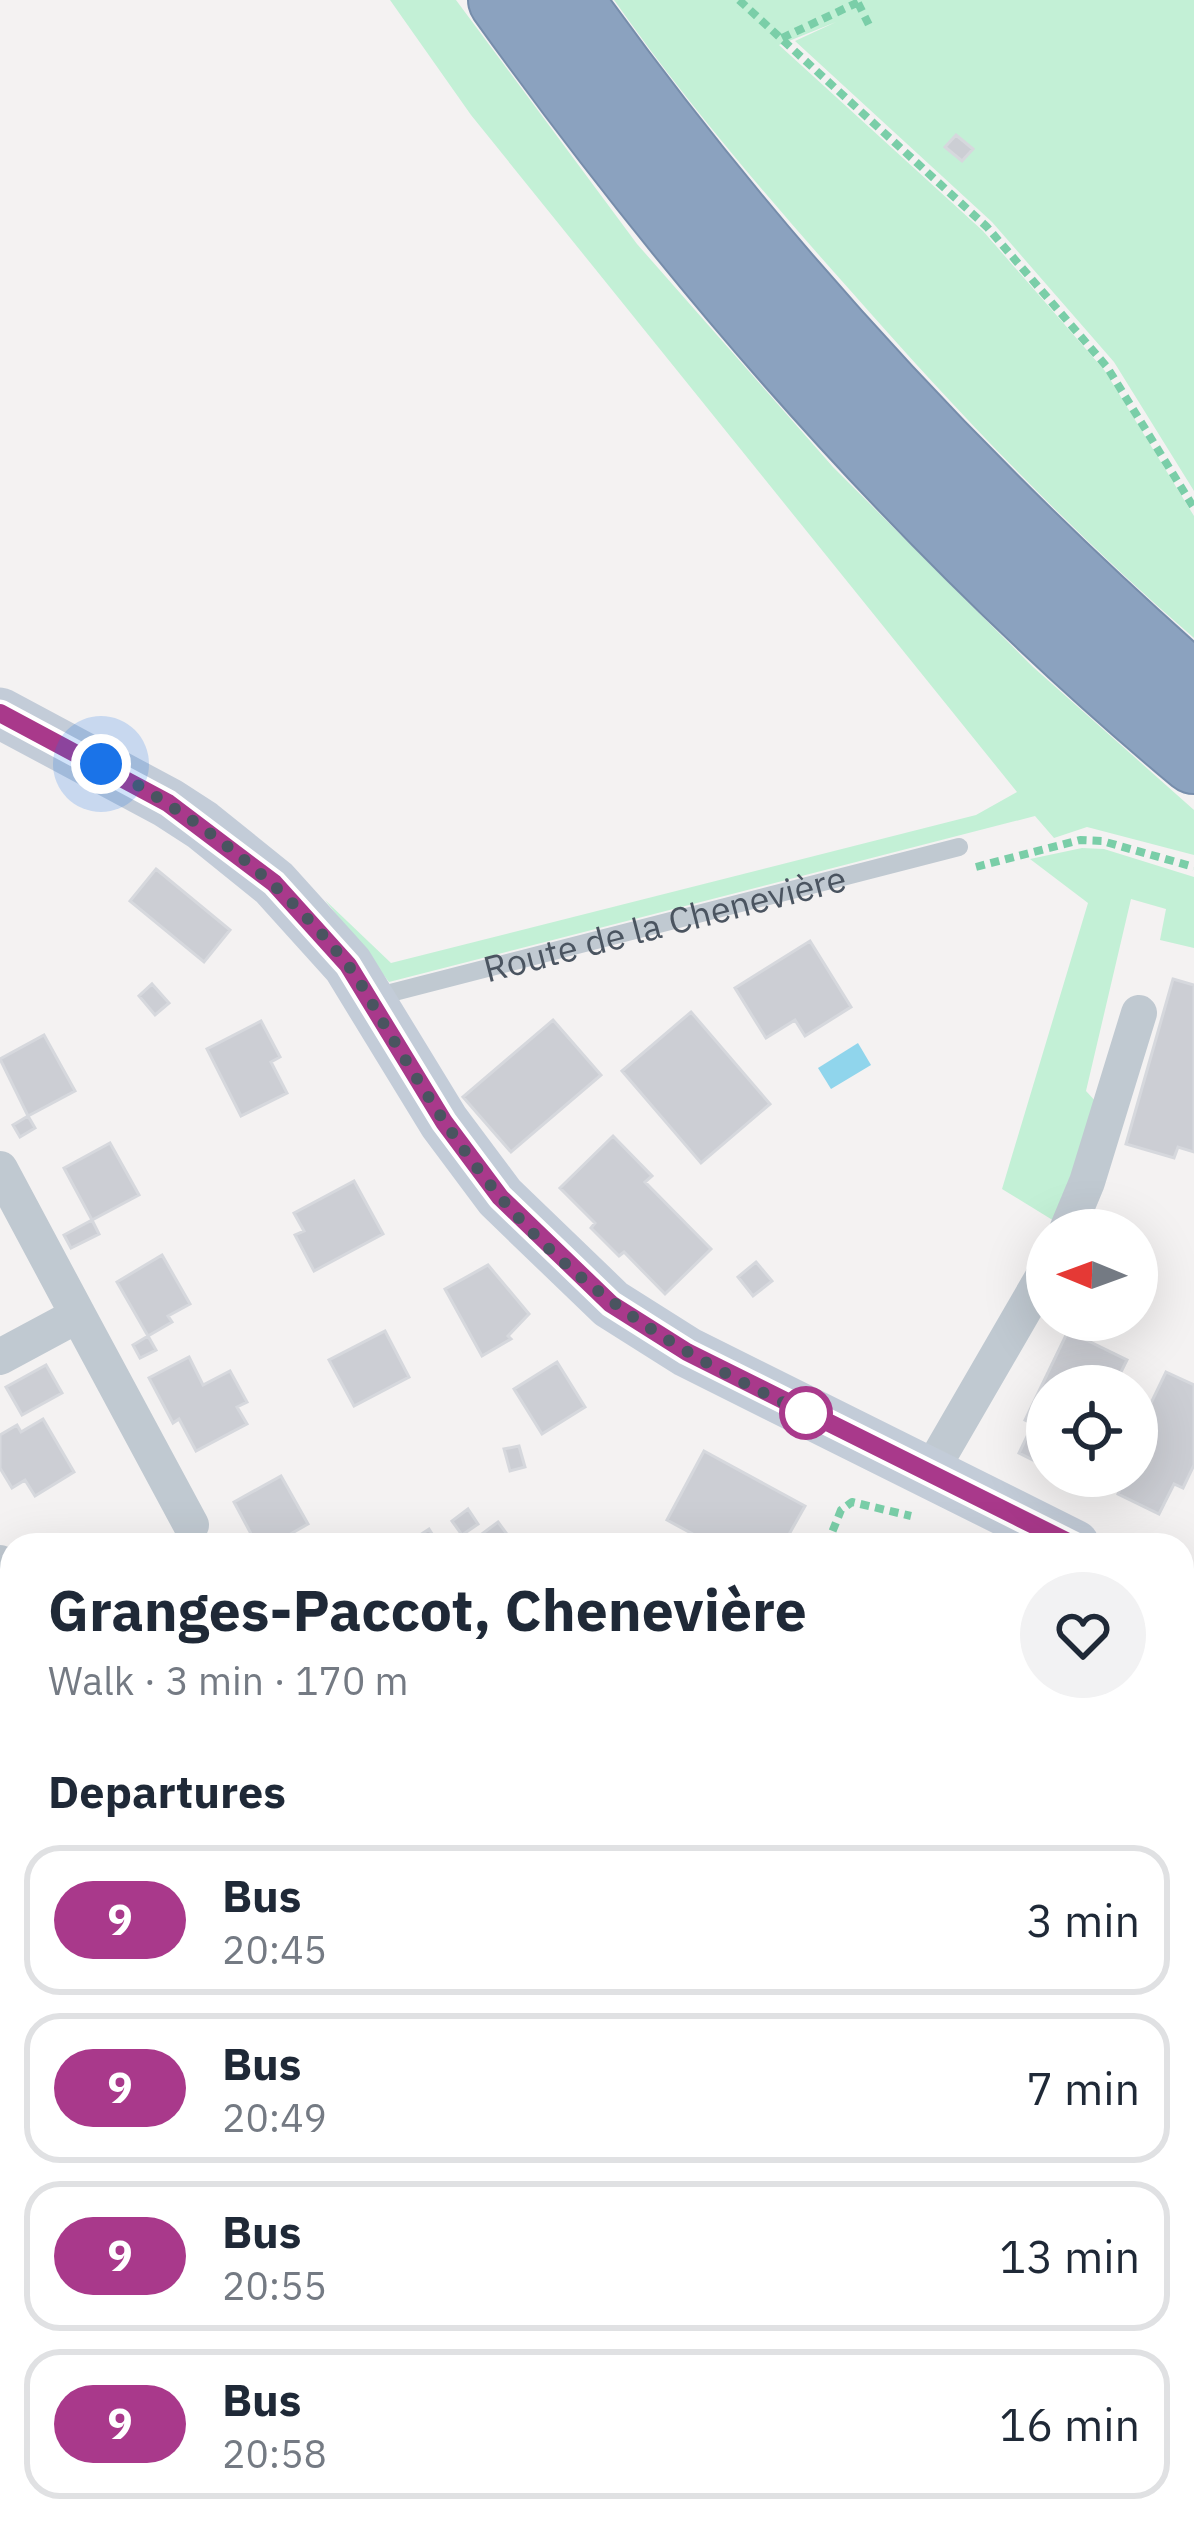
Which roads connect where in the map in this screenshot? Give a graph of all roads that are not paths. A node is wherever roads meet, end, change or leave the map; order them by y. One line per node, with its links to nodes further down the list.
1 (502, 0): 5 (highway)
2 (569, 0): 3 (highway)
3 (1194, 687)
4 (0, 713): 7 (street)
5 (1194, 760)
6 (959, 847): 7 (lane, Route de la Chenevière)
7 (369, 999): 14 (street)
8 (1139, 1013): 10 (street)
9 (0, 1169): 12 (street)
10 (1076, 1209)
11 (1026, 1308): 14 (street)
12 (78, 1315): 13 (street); 15 (street)
13 (0, 1357)
14 (923, 1494): 16 (street)
15 (191, 1525)
16 (1038, 1533)

